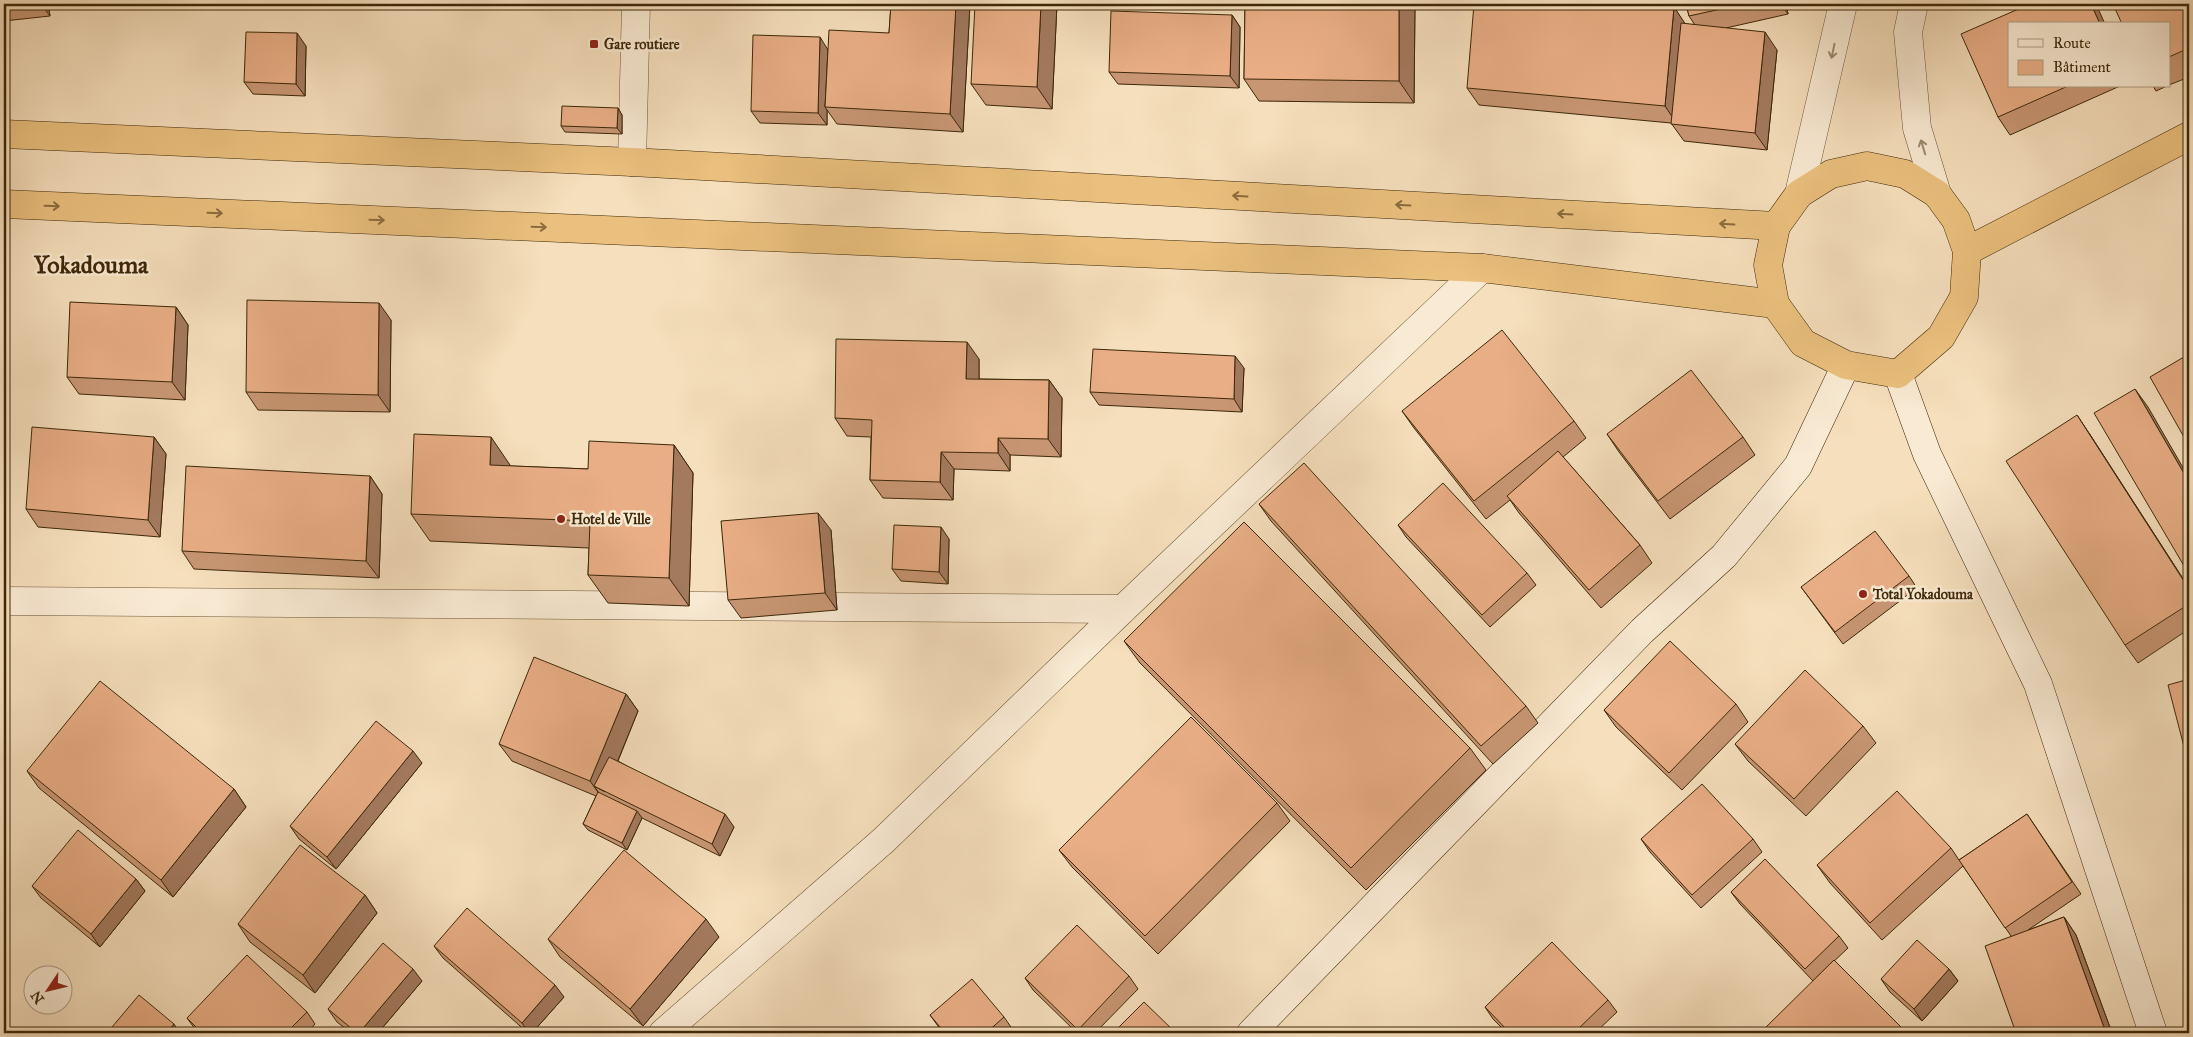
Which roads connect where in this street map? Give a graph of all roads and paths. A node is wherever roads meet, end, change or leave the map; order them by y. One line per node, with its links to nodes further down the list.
1 (636, 4): 6 (street)
2 (1843, 4): 7 (street, one-way to 7)
3 (1914, 4): 8 (street, one-way to 3)
4 (4, 134): 6 (highway)
5 (2189, 136): 11 (highway)
6 (632, 162): 10 (highway, one-way to 6)
7 (1799, 194): 8 (highway); 10 (highway)
8 (1937, 194): 11 (highway)
9 (4, 204): 12 (highway, one-way to 12)
10 (1776, 226): 13 (highway)
11 (1967, 251): 15 (highway)
12 (1482, 268): 13 (highway); 17 (street)
13 (1775, 304): 14 (highway)
14 (1846, 365): 15 (highway); 19 (street)
15 (1898, 374): 20 (street)
16 (4, 601): 17 (street)
17 (1124, 609): 18 (street)
18 (663, 1033)
19 (1251, 1033)
20 (2153, 1033)

